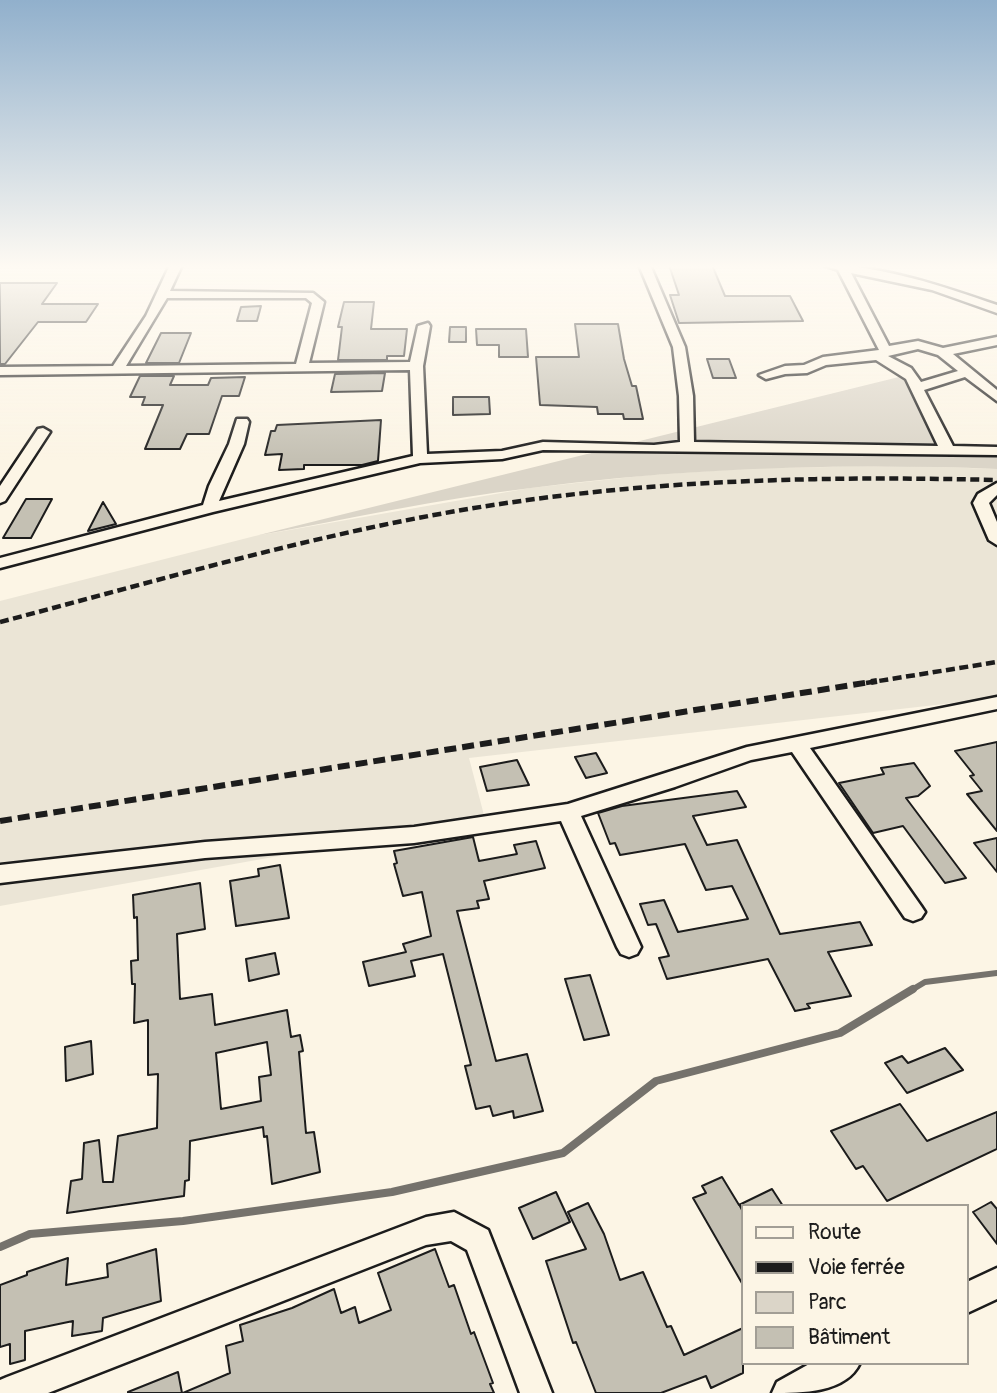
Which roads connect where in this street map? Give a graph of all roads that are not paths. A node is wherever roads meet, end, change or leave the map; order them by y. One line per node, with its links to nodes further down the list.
1 (140, 330): 11 (street)
2 (310, 330): 10 (street)
3 (423, 330): 9 (street)
4 (672, 330): 19 (street)
5 (871, 330): 8 (street)
6 (997, 341): 7 (street)
7 (943, 352): 8 (street); 13 (street)
8 (882, 354): 14 (street); 15 (street)
9 (416, 366): 10 (street); 22 (street)
10 (301, 369): 11 (street)
11 (117, 370): 12 (street)
12 (0, 371)
13 (968, 372): 15 (street); 16 (street)
14 (766, 375)
15 (916, 388): 20 (street)
16 (997, 397)
17 (242, 422): 25 (street)
18 (43, 432): 24 (street)
19 (687, 446): 20 (street); 22 (street)
20 (950, 451): 21 (street)
21 (997, 451)
22 (419, 459): 25 (street)
23 (997, 488): 26 (street)
24 (0, 498)
25 (210, 508): 27 (street)
26 (997, 540)
27 (0, 563)
28 (997, 703): 29 (street)
29 (796, 743): 30 (street); 32 (street)
30 (568, 812): 31 (street); 33 (street)
31 (0, 874)
32 (914, 912)
33 (629, 947)
34 (997, 1283): 35 (street)
35 (969, 1297)
36 (840, 1365): 39 (street)
37 (7, 1393): 38 (street)
38 (536, 1393)
39 (788, 1393)

